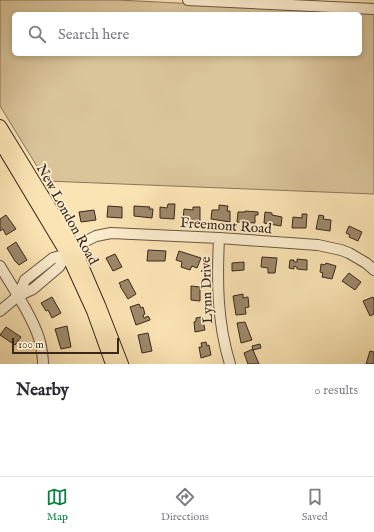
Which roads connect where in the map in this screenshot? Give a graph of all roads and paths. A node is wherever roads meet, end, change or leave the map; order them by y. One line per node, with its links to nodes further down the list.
1 (188, 0): 2 (street)
2 (374, 9)
3 (0, 126): 6 (main road, New London Road)
4 (0, 142): 6 (main road, New London Road)
5 (219, 238): 6 (street, Freemont Road); 8 (street, Freemont Road); 14 (street, Lynn Drive)
6 (70, 251): 9 (street); 12 (main road, New London Road); 13 (main road, New London Road)
7 (0, 266): 9 (street)
8 (374, 270)
9 (18, 296): 10 (street); 11 (street)
10 (0, 310)
11 (43, 364)
12 (112, 364)
13 (122, 364)
14 (230, 364)

